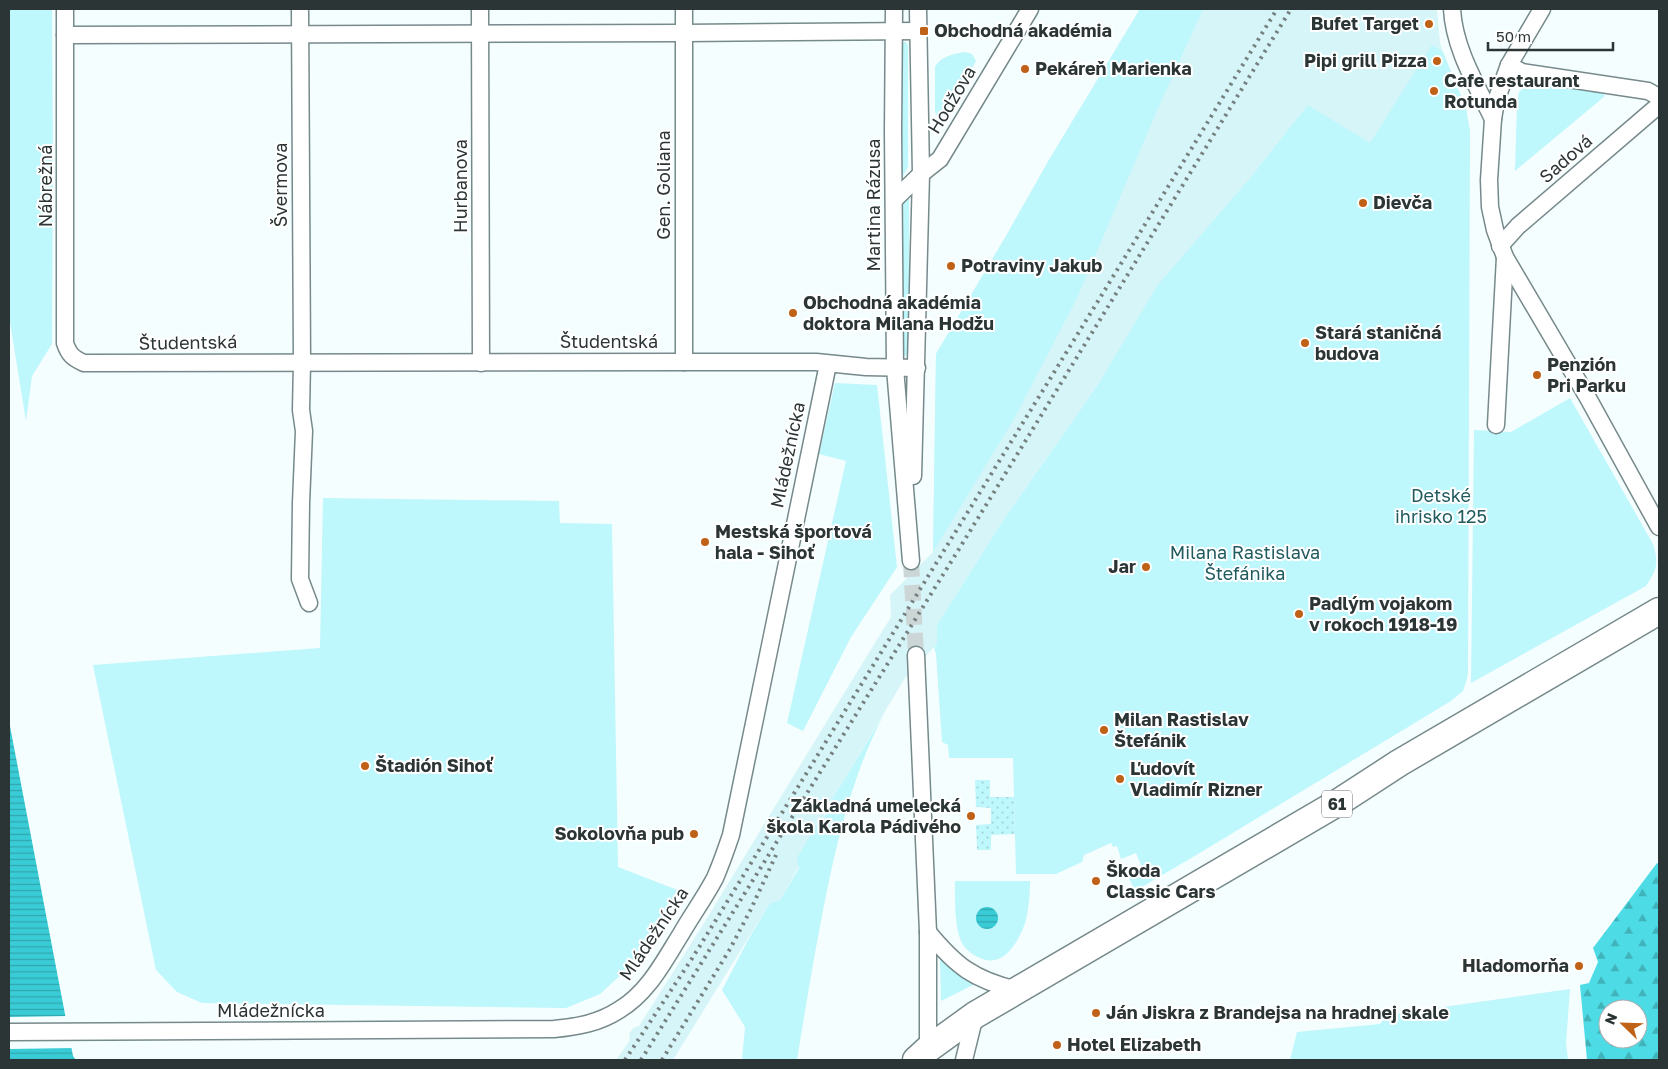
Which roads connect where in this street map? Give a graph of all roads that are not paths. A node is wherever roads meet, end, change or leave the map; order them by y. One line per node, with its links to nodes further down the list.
1 (65, 9): 15 (street, Nábrežná)
2 (300, 9): 12 (street, Švermova)
3 (480, 9): 13 (street, Hurbanova)
4 (684, 9): 14 (street, Gen. Goliana)
5 (894, 9): 11 (street, Martina Rázusa)
6 (918, 9): 10 (street, Martina Rázusa)
7 (1030, 9): 20 (street, Hodžova)
8 (1452, 9): 19 (street)
9 (1542, 9): 16 (street)
10 (918, 31): 11 (street); 20 (street, Martina Rázusa)
11 (894, 32): 14 (street); 21 (street, Martina Rázusa)
12 (300, 34): 13 (street); 15 (street); 24 (street, Švermova)
13 (480, 34): 14 (street); 25 (street, Hurbanova)
14 (684, 34): 26 (street, Gen. Goliana)
15 (65, 35): 23 (street, Nábrežná)
16 (1509, 65): 17 (street); 19 (street)
17 (1659, 97)
18 (1659, 106): 22 (street, Sadová)
19 (1492, 119): 22 (street)
20 (921, 174): 21 (street, Hodžova); 29 (street, Martina Rázusa)
21 (895, 200): 28 (street, Martina Rázusa)
22 (1503, 252): 30 (street); 31 (street)
23 (75, 359): 24 (street, Študentská)
24 (302, 362): 25 (street, Študentská); 32 (street)
25 (481, 362): 26 (street, Študentská)
26 (684, 362): 27 (street, Študentská)
27 (828, 364): 28 (street, Študentská); 38 (street, Mládežnícka)
28 (895, 368): 29 (street, Študentská); 29 (street, Martina Rázusa)
29 (917, 368)
30 (1496, 425)
31 (1659, 527)
32 (309, 603)
33 (1659, 612): 36 (main road, 61)
34 (916, 655): 35 (street)
35 (928, 932): 36 (street); 39 (street)
36 (1017, 990): 37 (main road, 61)
37 (975, 1015): 39 (main road, 61); 40 (street)
38 (9, 1032)
39 (926, 1057)
40 (964, 1060)

